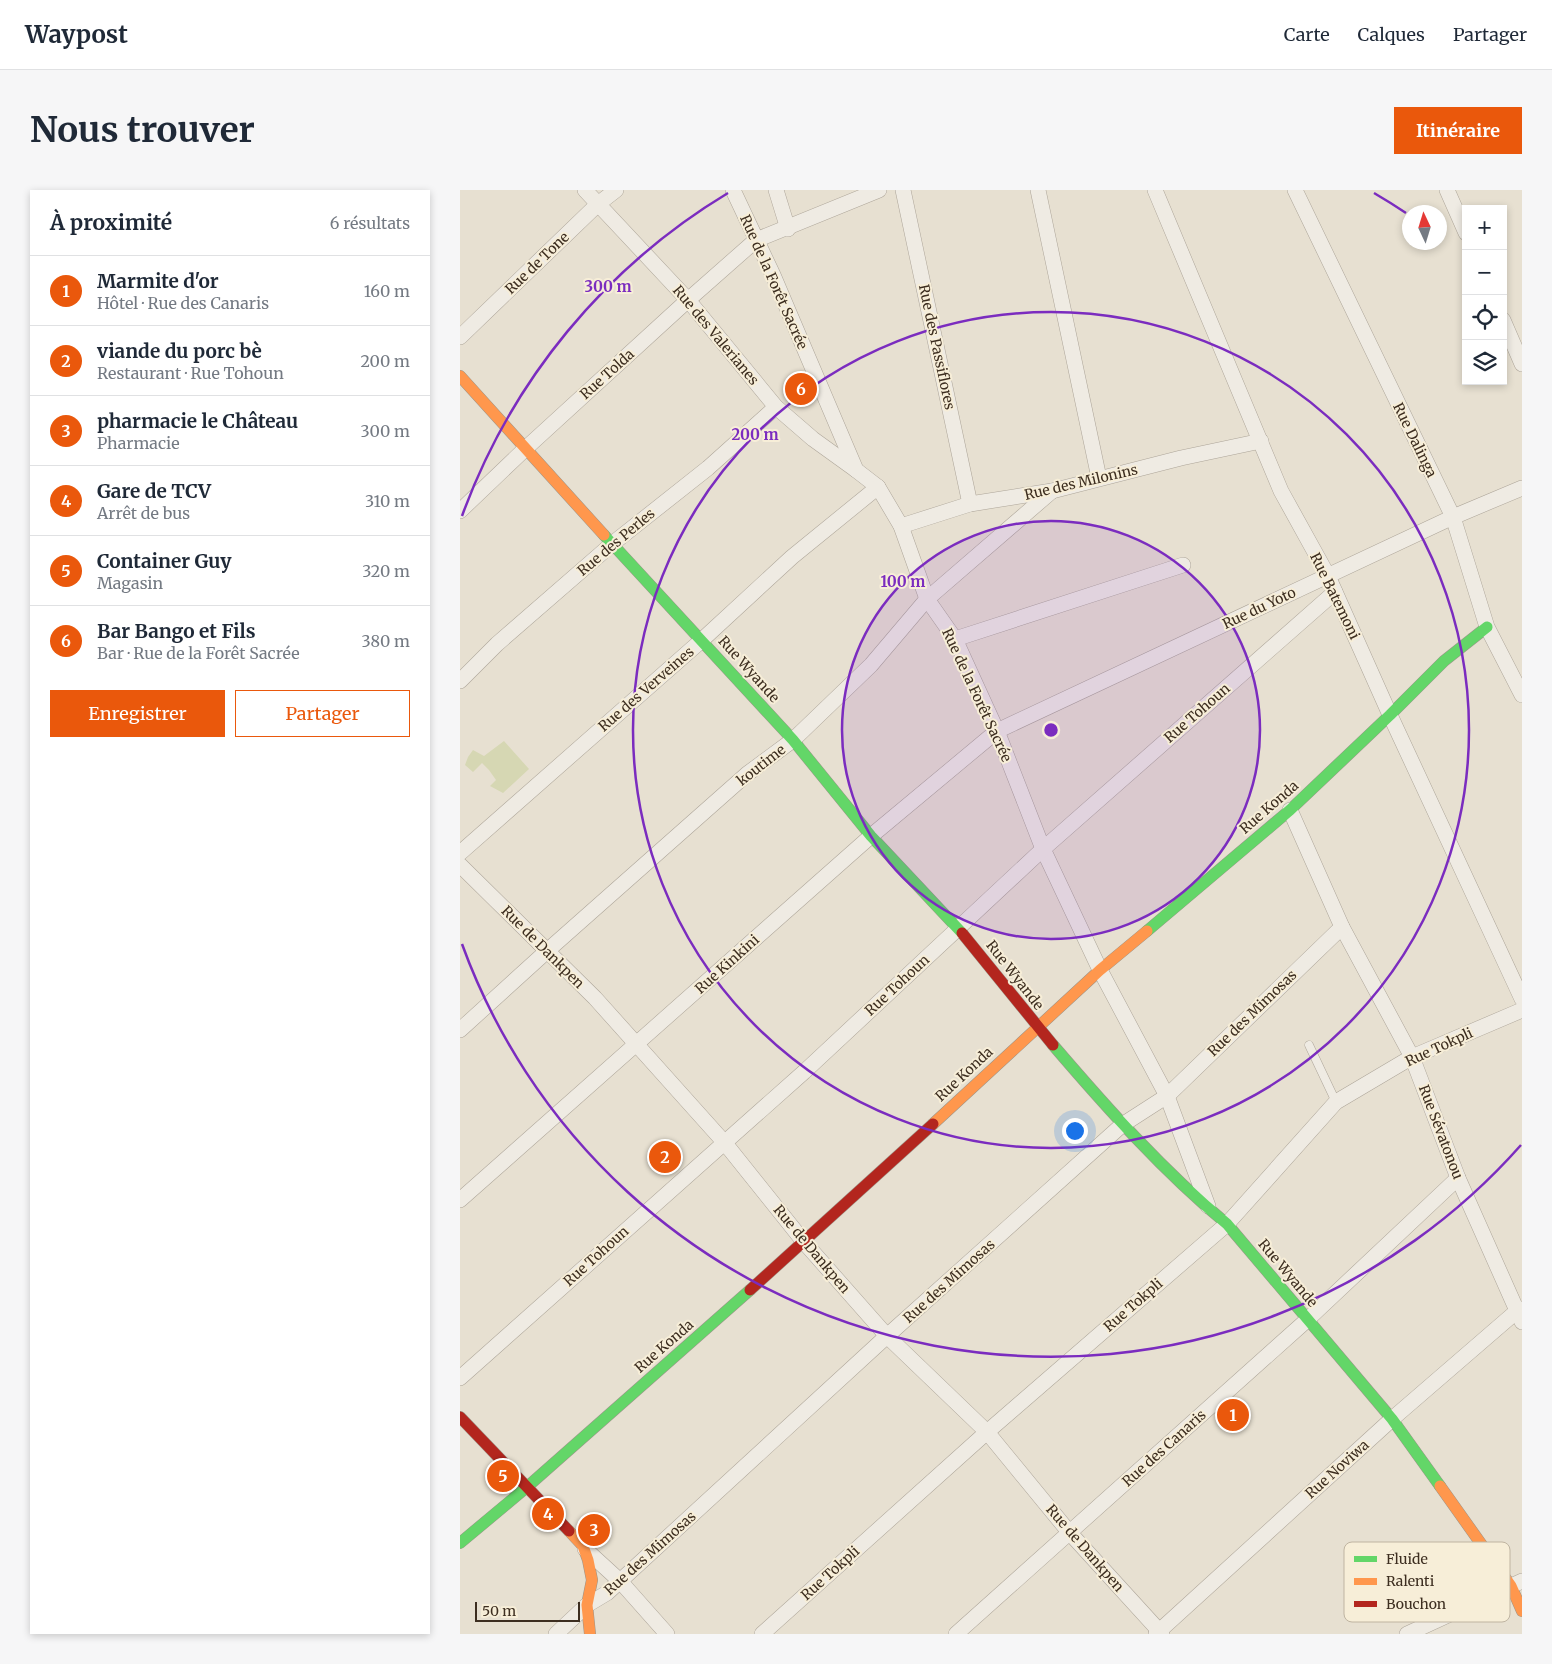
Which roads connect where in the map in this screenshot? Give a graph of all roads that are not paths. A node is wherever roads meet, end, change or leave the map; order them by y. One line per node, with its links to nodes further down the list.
1 (584, 190): 11 (street, Rue des Valerianes)
2 (616, 190): 11 (street, Rue de Tone)
3 (733, 190): 14 (street, Rue de la Forêt Sacrée)
4 (776, 190): 13 (street)
5 (879, 190): 13 (street)
6 (903, 190): 28 (street, Rue des Passiflores)
7 (1038, 190): 24 (street)
8 (1155, 190): 21 (street, Rue Batemoni)
9 (1295, 190): 30 (street, Rue Dalinga)
10 (1447, 190): 12 (street)
11 (598, 204): 15 (street, Rue des Valerianes); 17 (street, Rue de Tone)
12 (1462, 224)
13 (788, 229): 14 (street)
14 (756, 240): 15 (street, Rue Tolda); 23 (street, Rue de la Forêt Sacrée)
15 (688, 300): 20 (street, Rue des Valerianes); 22 (street, Rue Tolda)
16 (1507, 329): 18 (street)
17 (460, 338)
18 (1522, 364)
19 (460, 376): 22 (street, Rue Wyande)
20 (776, 407): 23 (street, Rue des Valerianes); 32 (street, Rue des Perles)
21 (1261, 441): 24 (street, Rue des Milonins); 34 (street, Rue Batemoni)
22 (525, 448): 29 (street, Rue Tolda); 32 (street, Rue Wyande)
23 (856, 470): 25 (street, Rue de la Forêt Sacrée)
24 (1099, 478): 27 (street, Rue des Milonins)
25 (878, 487): 31 (street, Rue de la Forêt Sacrée); 38 (street, Rue des Verveines)
26 (1522, 488): 30 (street, Rue du Yoto)
27 (1052, 491): 28 (street, Rue des Milonins); 36 (street, koutime)
28 (970, 504): 31 (street, Rue des Milonins)
29 (460, 511)
30 (1453, 518): 34 (street, Rue du Yoto); 37 (street, Rue Dalinga)
31 (902, 526): 36 (street, Rue de la Forêt Sacrée)
32 (612, 544): 38 (street, Rue Wyande); 40 (street, Rue des Perles)
33 (1183, 565): 39 (street)
34 (1328, 576): 35 (street, Rue Batemoni); 43 (street, Rue du Yoto)
35 (1335, 592): 42 (street, Rue Batemoni); 47 (street, Rue Tohoun)
36 (927, 599): 39 (street, Rue de la Forêt Sacrée); 44 (street, koutime)
37 (1487, 627): 41 (street, Rue Dalinga); 42 (street, Rue Konda)
38 (702, 640): 44 (street, Rue Wyande); 48 (street, Rue des Verveines)
39 (955, 640): 43 (street, Rue de la Forêt Sacrée)
40 (460, 681)
41 (1522, 695)
42 (1390, 715): 45 (street, Rue Konda); 54 (street, Rue Batemoni)
43 (997, 731): 46 (street, Rue Kinkini); 47 (street, Rue de la Forêt Sacrée)
44 (792, 740): 46 (street, Rue Wyande); 52 (street, koutime)
45 (1290, 810): 51 (street, Rue Sévatonou); 53 (street, Rue Konda)
46 (871, 836): 50 (street, Rue Wyande); 58 (street, Rue Kinkini)
47 (1043, 849): 50 (street, Rue Tohoun); 53 (street, Rue de la Forêt Sacrée)
48 (460, 853)
49 (460, 866): 52 (street, Rue de Dankpen)
50 (958, 928): 56 (street, Rue Wyande); 64 (street, Rue Tohoun)
51 (1342, 928): 60 (street, Rue Sévatonou); 61 (street, Rue des Mimosas)
52 (547, 951): 57 (street, koutime); 58 (street, Rue de Dankpen)
53 (1100, 970): 56 (street, Rue Konda); 61 (street, Rue de la Forêt Sacrée)
54 (1522, 999)
55 (1522, 1010): 60 (street, Rue Tokpli)
56 (1037, 1027): 63 (street, Rue Wyande); 69 (street, Rue Konda)
57 (460, 1030)
58 (636, 1045): 64 (street, Rue de Dankpen); 66 (street, Rue Kinkini)
59 (1308, 1045): 62 (lane)
60 (1412, 1058): 62 (street, Rue Tokpli); 65 (street, Rue Sévatonou)
61 (1167, 1096): 63 (street, Rue des Mimosas); 67 (street, Rue de la Forêt Sacrée)
62 (1336, 1102): 68 (street, Rue Tokpli)
63 (1122, 1125): 67 (street, Rue Wyande); 72 (street, Rue des Mimosas)
64 (724, 1142): 69 (street, Rue de Dankpen); 73 (street, Rue Tohoun)
65 (1458, 1178): 70 (street, Rue Sévatonou); 71 (street, Rue des Canaris)
66 (460, 1200)
67 (1210, 1210): 68 (street, Rue Wyande)
68 (1227, 1224): 71 (street, Rue Wyande); 76 (street, Rue Tokpli)
69 (804, 1242): 72 (street, Rue de Dankpen); 77 (street, Rue Konda)
70 (1520, 1314): 75 (street, Rue Noviwa)
71 (1307, 1320): 75 (street, Rue Wyande); 78 (street, Rue des Canaris)
72 (887, 1336): 76 (street, Rue de Dankpen); 82 (street, Rue des Mimosas)
73 (460, 1378)
74 (460, 1417): 77 (street)
75 (1392, 1419): 79 (street, Rue Wyande); 87 (street, Rue Noviwa)
76 (987, 1432): 78 (street, Rue de Dankpen); 91 (street, Rue Tokpli)
77 (527, 1487): 80 (street, Rue Konda); 81 (street)
78 (1069, 1532): 87 (street, Rue de Dankpen); 92 (street, Rue des Canaris)
79 (1485, 1542)
80 (460, 1543)
81 (583, 1546): 82 (street); 84 (street)
82 (620, 1581): 84 (street, Rue des Mimosas); 90 (street)
83 (1517, 1584): 85 (street, Rue Wyande)
84 (587, 1605): 88 (street, Rue des Mimosas); 89 (street)
85 (1522, 1611)
86 (1433, 1622): 93 (street)
87 (1160, 1633)
88 (556, 1634)
89 (590, 1634)
90 (667, 1634)
91 (762, 1634)
92 (956, 1634)
93 (1407, 1634)

